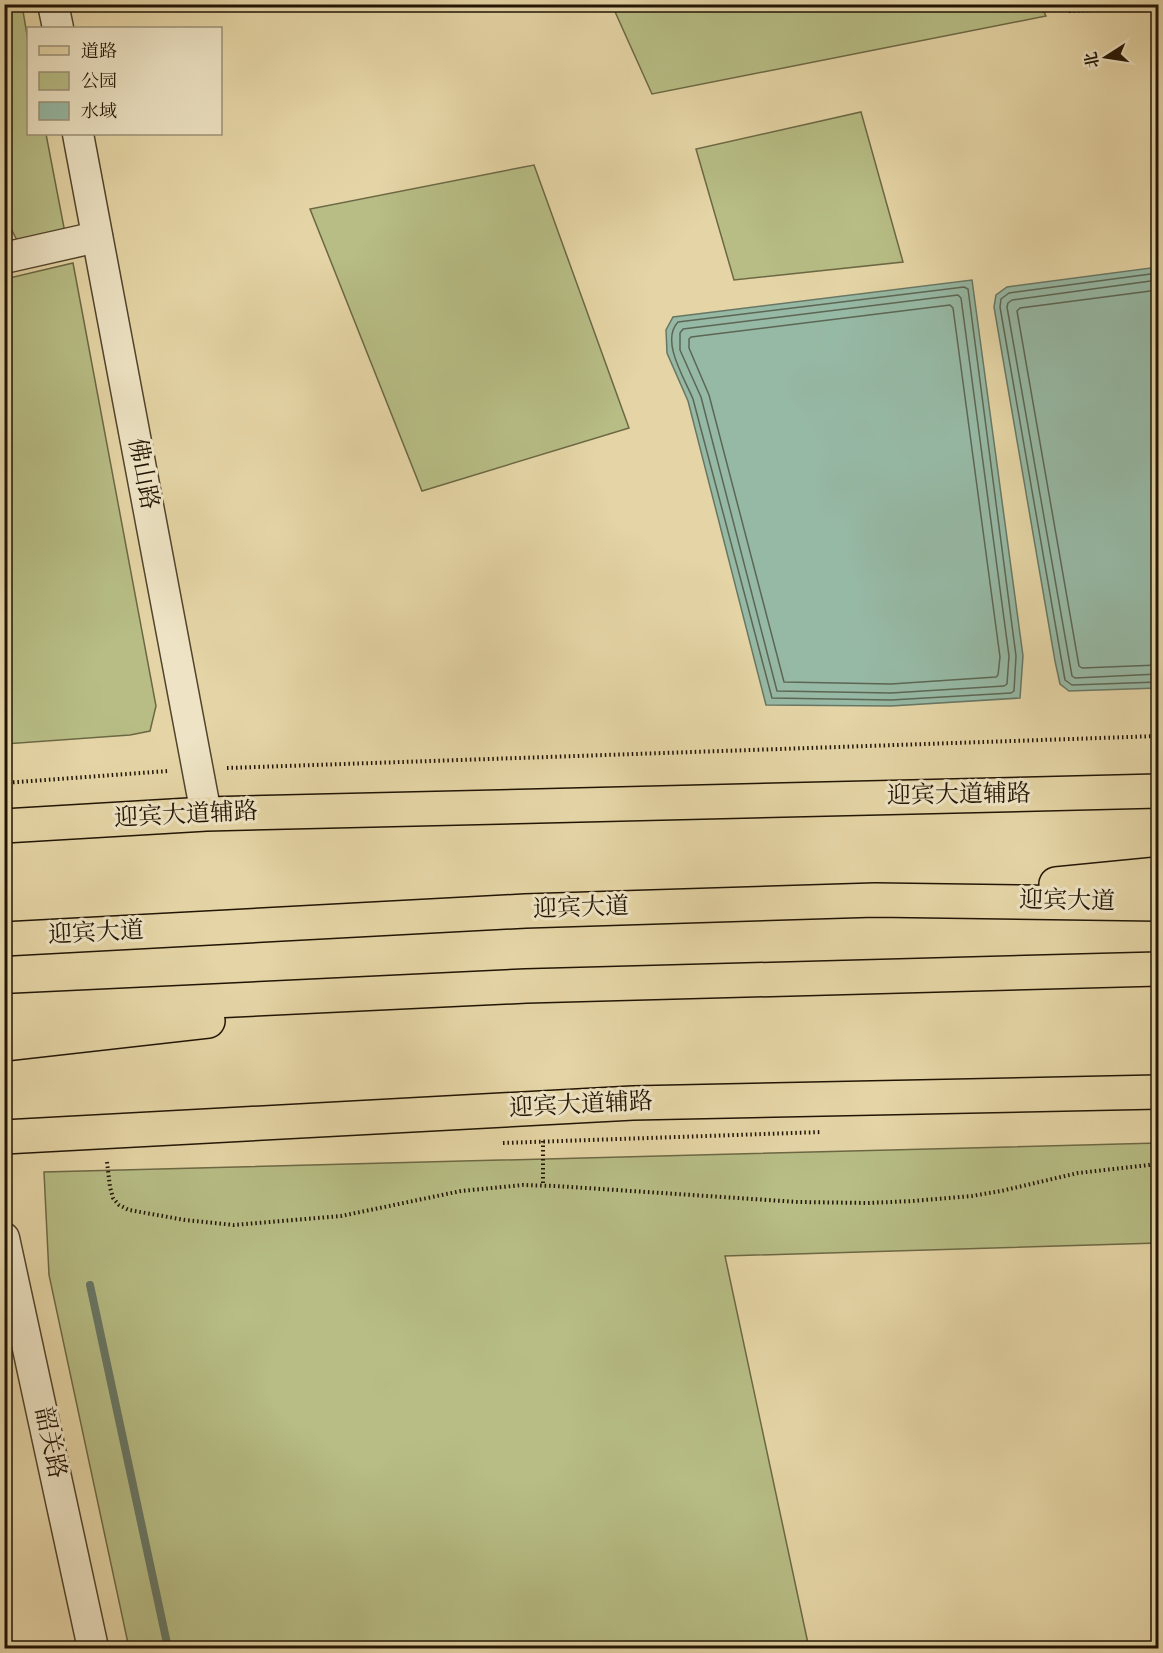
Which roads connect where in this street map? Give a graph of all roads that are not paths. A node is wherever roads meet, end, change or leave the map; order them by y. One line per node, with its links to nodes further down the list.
1 (53, 4): 2 (street)
2 (58, 27)
3 (78, 135): 4 (street, 佛山路)
4 (97, 237): 5 (street); 7 (street, 佛山路)
5 (4, 258)
6 (1158, 791): 7 (main road, 迎宾大道辅路)
7 (206, 814): 8 (main road, 迎宾大道辅路)
8 (4, 826)
9 (1158, 874): 10 (main road)
10 (875, 900): 11 (main road, 迎宾大道); 12 (main road, 迎宾大道)
11 (1158, 903)
12 (525, 911): 13 (main road); 14 (main road, 迎宾大道)
13 (4, 920)
14 (4, 939)
15 (1158, 969): 16 (main road)
16 (526, 986): 17 (main road); 18 (main road)
17 (4, 1011)
18 (4, 1044)
19 (1158, 1092): 20 (main road, 迎宾大道辅路)
20 (4, 1137)
21 (4, 1238): 22 (street, 韶关路)
22 (17, 1354): 23 (street, 韶关路)
23 (93, 1648)

